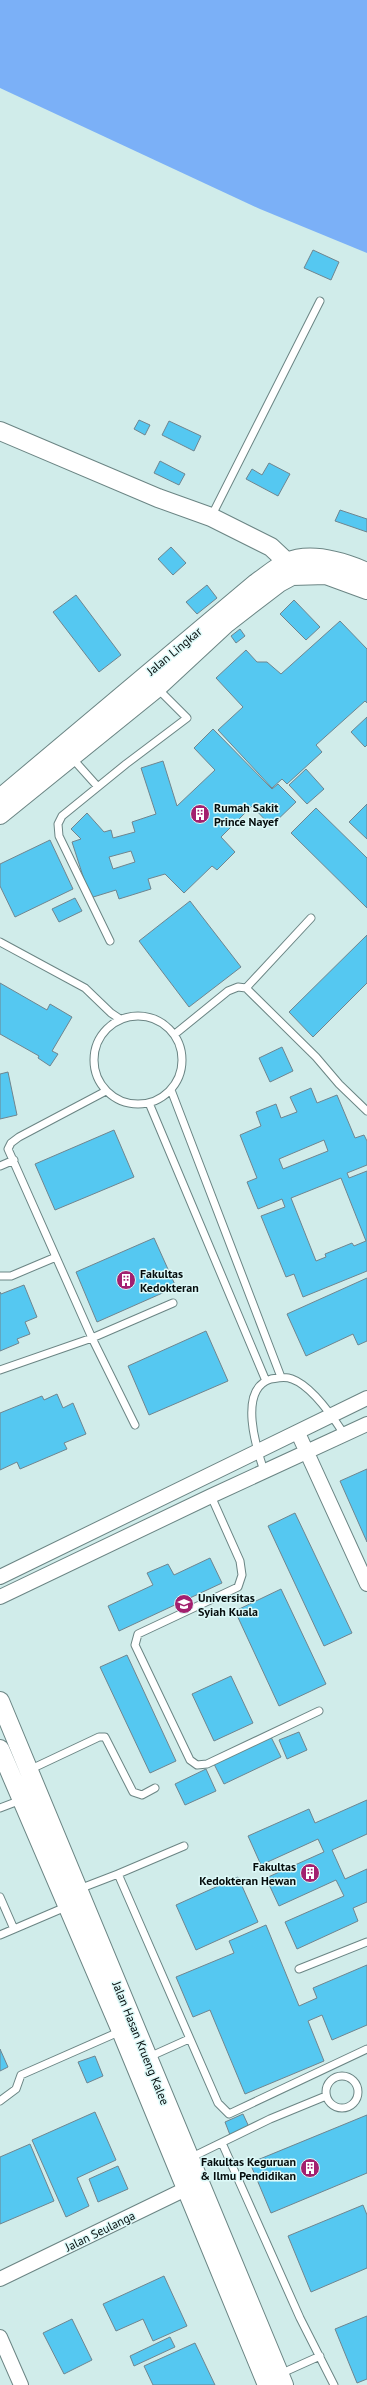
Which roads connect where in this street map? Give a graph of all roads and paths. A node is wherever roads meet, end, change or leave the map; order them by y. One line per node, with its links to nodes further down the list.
1 (320, 301): 3 (lane)
2 (0, 431): 3 (street)
3 (211, 517): 4 (street)
4 (290, 569): 5 (street, Jalan Lingkar); 6 (street); 7 (street, Jalan Lingkar)
5 (367, 572)
6 (367, 590)
7 (151, 682): 8 (street); 9 (lane); 10 (street, Jalan Lingkar)
8 (70, 756): 9 (lane); 11 (street)
9 (98, 787): 13 (lane)
10 (0, 798)
11 (0, 815)
12 (311, 918): 15 (lane)
13 (110, 941)
14 (0, 942): 16 (lane)
15 (246, 988): 17 (lane); 21 (lane)
16 (120, 1019): 17 (lane); 19 (lane)
17 (175, 1034): 18 (lane)
18 (171, 1090): 20 (lane); 29 (lane)
19 (106, 1091): 20 (lane); 22 (lane)
20 (150, 1103): 30 (lane)
21 (367, 1110)
22 (14, 1160): 23 (lane); 24 (lane)
23 (0, 1166)
24 (56, 1257): 25 (lane); 27 (lane)
25 (0, 1276)
26 (173, 1303): 27 (lane)
27 (92, 1338): 28 (lane); 34 (lane)
28 (0, 1370)
29 (281, 1377): 30 (lane); 32 (lane)
30 (266, 1381): 37 (lane)
31 (367, 1398): 32 (street)
32 (331, 1415): 35 (street); 36 (lane)
33 (367, 1424): 36 (street)
34 (135, 1425)
35 (298, 1433): 37 (street); 38 (street)
36 (344, 1434): 38 (street)
37 (258, 1453): 39 (lane); 41 (street)
38 (307, 1453): 39 (street); 42 (street)
39 (264, 1471): 40 (street)
40 (211, 1496): 43 (street); 45 (lane)
41 (0, 1577)
42 (367, 1584)
43 (0, 1597)
44 (0, 1700): 47 (street, Jalan Hasan Krueng Kalee)
45 (319, 1711)
46 (0, 1749): 47 (street, Jalan Hasan Krueng Kalee)
47 (20, 1773): 48 (lane); 49 (street, Jalan Hasan Krueng Kalee); 54 (street, Jalan Hasan Krueng Kalee)
48 (155, 1788)
49 (21, 1800): 50 (lane); 54 (street, Jalan Hasan Krueng Kalee)
50 (0, 1808)
51 (184, 1846): 52 (lane)
52 (118, 1874): 54 (lane); 60 (lane)
53 (0, 1897): 55 (lane)
54 (76, 1898): 55 (lane); 59 (street, Jalan Hasan Krueng Kalee); 62 (street, Jalan Hasan Krueng Kalee)
55 (14, 1929): 56 (lane)
56 (0, 1935)
57 (367, 1942): 58 (lane)
58 (299, 1969)
59 (121, 2031): 62 (street, Jalan Hasan Krueng Kalee); 64 (lane)
60 (189, 2039): 61 (lane); 62 (lane)
61 (367, 2049)
62 (140, 2060): 66 (street, Jalan Hasan Krueng Kalee)
63 (326, 2096): 63 (lane); 65 (lane)
64 (0, 2101)
65 (222, 2143): 66 (lane); 70 (lane)
66 (182, 2162): 67 (street, Jalan Hasan Krueng Kalee)
67 (193, 2186): 68 (street, Jalan Seulanga); 71 (street, Jalan Hasan Krueng Kalee)
68 (0, 2279)
69 (0, 2337): 72 (street)
70 (320, 2356): 71 (lane); 73 (lane)
71 (274, 2381)
72 (21, 2385)
73 (334, 2385)

